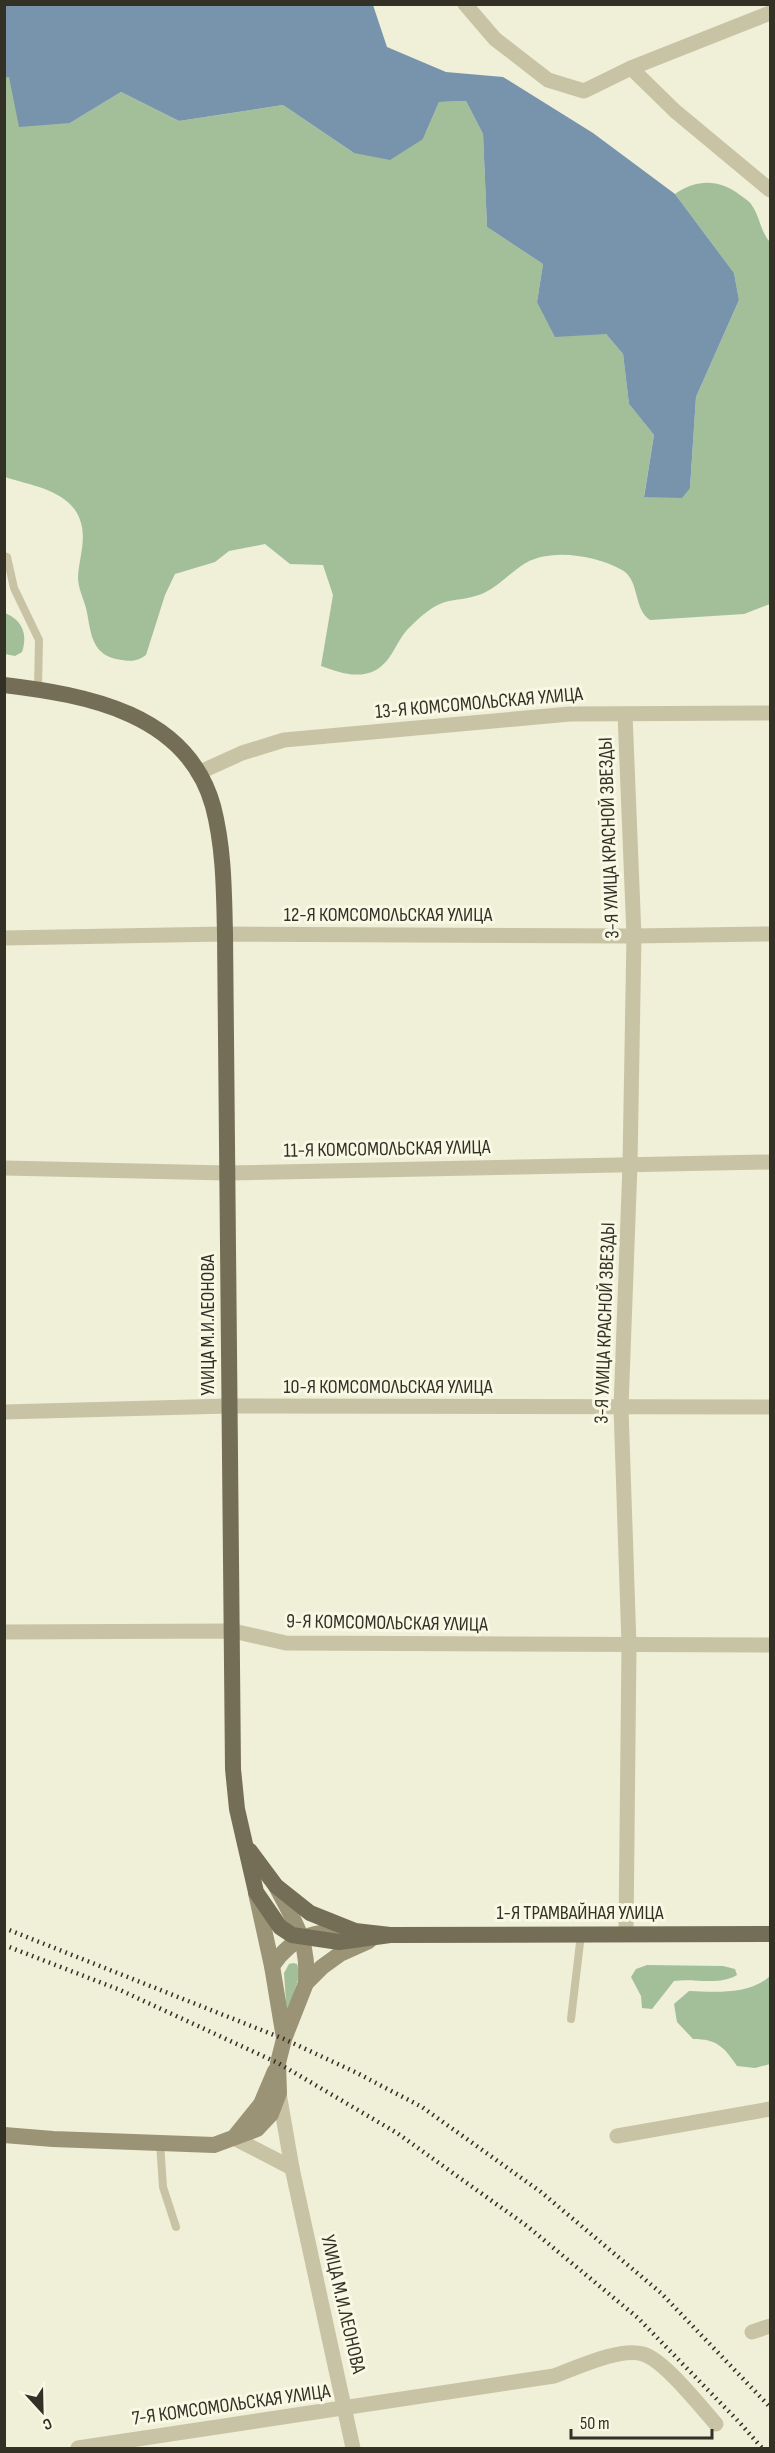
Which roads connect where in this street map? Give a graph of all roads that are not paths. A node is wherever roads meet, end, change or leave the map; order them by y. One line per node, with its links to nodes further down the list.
1 (465, 4): 3 (street)
2 (771, 12): 3 (street)
3 (631, 68): 4 (street)
4 (771, 190)
5 (4, 556): 7 (lane)
6 (4, 685): 7 (main road)
7 (38, 689): 10 (main road)
8 (771, 713): 9 (street, 13-Я КОМСОМОЛЬСКАЯ УЛИЦА)
9 (625, 714): 10 (street, 13-Я КОМСОМОЛЬСКАЯ УЛИЦА); 13 (street, 3-Я УЛИЦА КРАСНОЙ ЗВЕЗДЫ)
10 (198, 773): 11 (main road, УЛИЦА М.И.ЛЕОНОВА)
11 (225, 934): 13 (street, 12-Я КОМСОМОЛЬСКАЯ УЛИЦА); 14 (street, 12-Я КОМСОМОЛЬСКАЯ УЛИЦА); 18 (main road, УЛИЦА М.И.ЛЕОНОВА)
12 (771, 934): 13 (street, 12-Я КОМСОМОЛЬСКАЯ УЛИЦА)
13 (634, 936): 16 (street, 3-Я УЛИЦА КРАСНОЙ ЗВЕЗДЫ)
14 (4, 938)
15 (771, 1162): 16 (street, 11-Я КОМСОМОЛЬСКАЯ УЛИЦА)
16 (630, 1164): 18 (street, 11-Я КОМСОМОЛЬСКАЯ УЛИЦА); 21 (street, 3-Я УЛИЦА КРАСНОЙ ЗВЕЗДЫ)
17 (4, 1168): 18 (street, 11-Я КОМСОМОЛЬСКАЯ УЛИЦА)
18 (227, 1173): 19 (main road, УЛИЦА М.И.ЛЕОНОВА)
19 (229, 1406): 21 (street, 10-Я КОМСОМОЛЬСКАЯ УЛИЦА); 22 (street, 10-Я КОМСОМОЛЬСКАЯ УЛИЦА); 23 (main road, УЛИЦА М.И.ЛЕОНОВА)
20 (771, 1407): 21 (street, 10-Я КОМСОМОЛЬСКАЯ УЛИЦА)
21 (621, 1408): 25 (street, 3-Я УЛИЦА КРАСНОЙ ЗВЕЗДЫ)
22 (4, 1412)
23 (233, 1631): 24 (street, 9-Я КОМСОМОЛЬСКАЯ УЛИЦА); 25 (street, 9-Я КОМСОМОЛЬСКАЯ УЛИЦА); 27 (main road, УЛИЦА М.И.ЛЕОНОВА)
24 (4, 1632)
25 (629, 1645): 26 (street, 9-Я КОМСОМОЛЬСКАЯ УЛИЦА); 32 (street, 3-Я УЛИЦА КРАСНОЙ ЗВЕЗДЫ)
26 (771, 1645)
27 (246, 1845): 28 (main road); 29 (main road, УЛИЦА М.И.ЛЕОНОВА)
28 (276, 1886): 30 (main road); 35 (main road)
29 (256, 1892): 35 (main road); 36 (main road)
30 (355, 1931): 34 (main road); 35 (main road)
31 (581, 1933): 32 (main road, 1-Я ТРАМВАЙНАЯ УЛИЦА); 34 (main road, 1-Я ТРАМВАЙНАЯ УЛИЦА); 38 (lane)
32 (626, 1933): 33 (main road, 1-Я ТРАМВАЙНАЯ УЛИЦА)
33 (771, 1934)
34 (390, 1935): 35 (main road); 37 (main road)
35 (302, 1937): 36 (main road); 37 (main road)
36 (272, 1966): 39 (main road)
37 (306, 1983): 39 (main road, УЛИЦА М.И.ЛЕОНОВА)
38 (571, 2019)
39 (284, 2039): 40 (main road, УЛИЦА М.И.ЛЕОНОВА)
40 (278, 2063): 41 (main road, УЛИЦА М.И.ЛЕОНОВА); 45 (main road)
41 (279, 2092): 45 (main road); 47 (street, УЛИЦА М.И.ЛЕОНОВА)
42 (771, 2109): 44 (street)
43 (4, 2134): 46 (main road)
44 (617, 2136)
45 (234, 2138): 46 (main road); 47 (street)
46 (160, 2143): 48 (lane)
47 (292, 2168): 51 (street, УЛИЦА М.И.ЛЕОНОВА)
48 (176, 2227)
49 (771, 2325): 50 (street)
50 (752, 2332)
51 (345, 2409): 52 (street, 7-Я КОМСОМОЛЬСКАЯ УЛИЦА); 53 (street, 7-Я КОМСОМОЛЬСКАЯ УЛИЦА); 54 (street, УЛИЦА М.И.ЛЕОНОВА)
52 (716, 2424)
53 (78, 2448)
54 (352, 2448)

